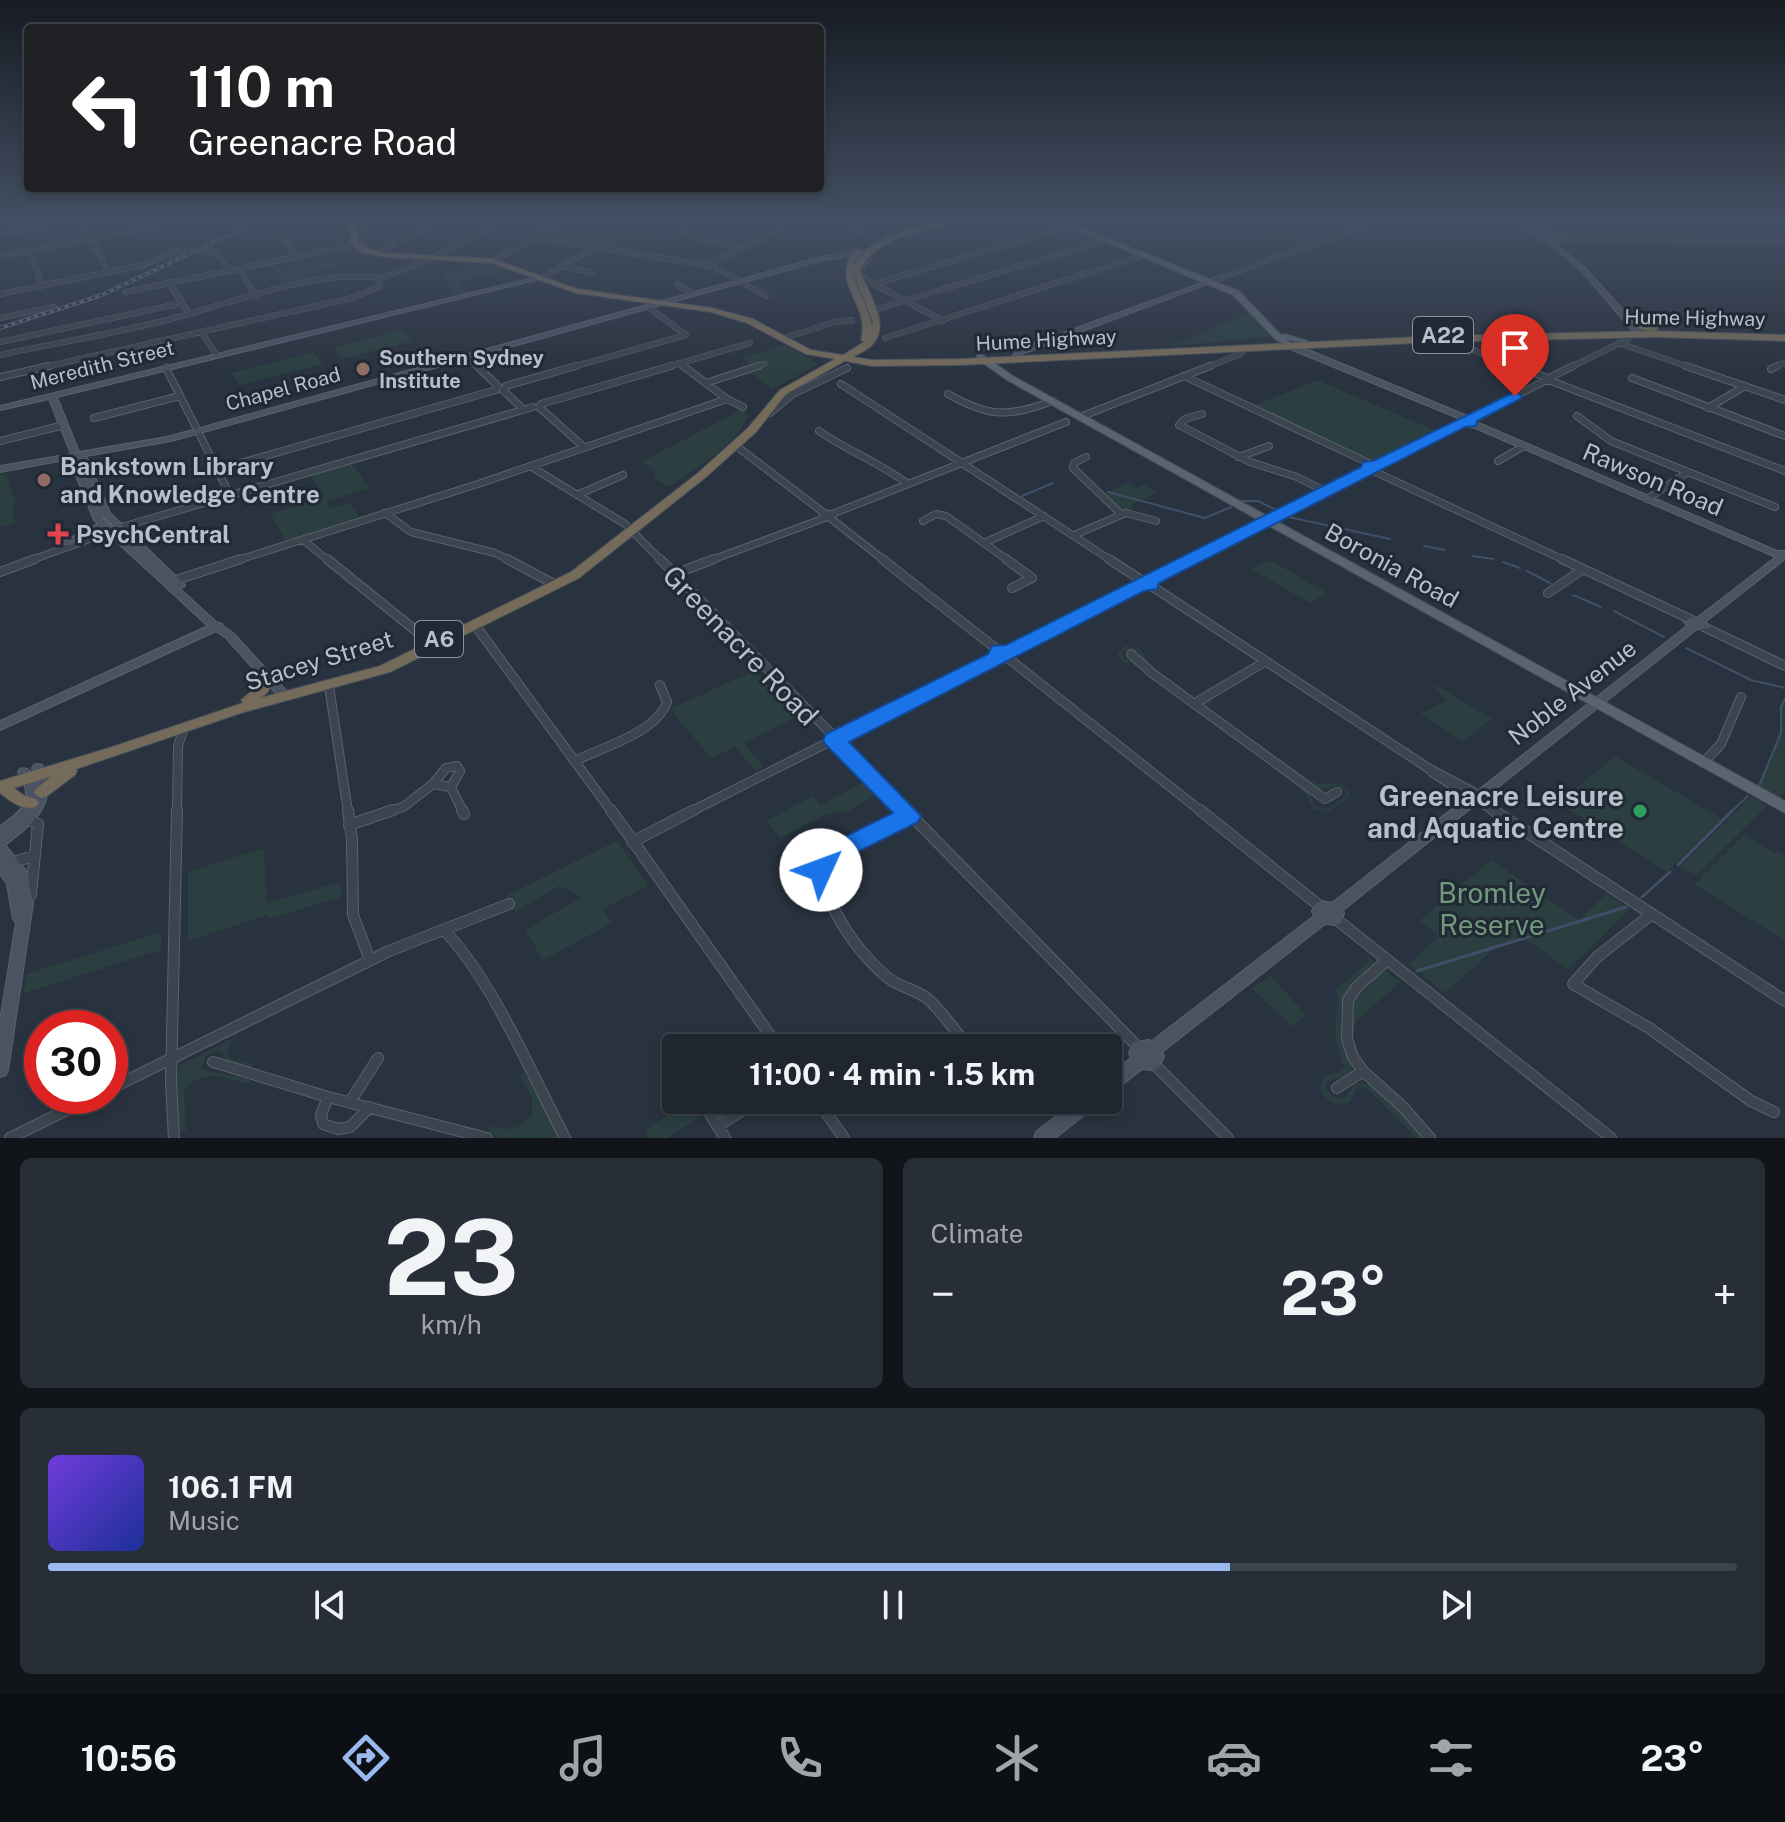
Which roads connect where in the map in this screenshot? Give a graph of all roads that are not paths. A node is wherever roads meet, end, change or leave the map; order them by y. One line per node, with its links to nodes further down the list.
1 (37, 271): 31 (street)
2 (113, 271): 22 (street, bridge)
3 (228, 271): 28 (street)
4 (234, 271): 36 (street)
5 (398, 271): 25 (street)
6 (525, 271): 24 (highway, Hume Highway / A22)
7 (529, 271): 24 (highway, Hume Highway / A22)
8 (555, 271): 24 (street)
9 (586, 271): 23 (street)
10 (720, 271): 26 (street)
11 (776, 271): 26 (street, Chapel Road)
12 (849, 271): 42 (highway)
13 (856, 271): 42 (highway)
14 (862, 271): 30 (street)
15 (918, 271): 30 (street)
16 (1006, 271): 38 (street)
17 (1095, 271): 46 (street)
18 (1186, 271): 27 (main road)
19 (1239, 271): 27 (street)
20 (1585, 271): 48 (street)
21 (1593, 271): 48 (street)
22 (108, 272): 31 (street)
23 (591, 272)
24 (544, 277): 37 (highway, Hume Highway / A22); 64 (street, Meredith Street)
25 (381, 278): 36 (street); 50 (street)
26 (739, 281): 34 (street, Chapel Road); 35 (street)
27 (1212, 281): 47 (main road); 65 (street)
28 (169, 283): 32 (street); 39 (street)
29 (677, 284): 34 (street)
30 (874, 284): 38 (street)
31 (42, 285): 33 (street)
32 (125, 292)
33 (0, 294)
34 (693, 294): 37 (street, Chapel Road)
35 (766, 296)
36 (257, 297): 43 (street)
37 (668, 301): 41 (street, Chapel Road); 51 (highway, Hume Highway / A22)
38 (907, 302): 42 (street); 46 (street)
39 (182, 303): 43 (street); 57 (street)
40 (54, 307): 44 (street)
41 (648, 307): 66 (street, Chapel Road); 84 (street)
42 (869, 312): 61 (highway); 70 (highway, Stacey Street / A6)
43 (188, 313): 50 (street); 63 (street)
44 (0, 318)
45 (852, 320): 51 (street)
46 (943, 321): 52 (street)
47 (1265, 323): 56 (main road); 60 (main road)
48 (1638, 329): 49 (highway, Hume Highway / A22); 49 (highway); 53 (highway, Hume Highway / A22); 54 (highway, Hume Highway / A22); 56 (highway, Hume Highway / A22)
49 (1667, 330): 53 (highway, Hume Highway / A22)
50 (201, 331): 64 (street); 78 (street)
51 (784, 338): 70 (highway, Hume Highway / A22)
52 (885, 338)
53 (1785, 338)
54 (1444, 339): 60 (highway, Hume Highway / A22); 80 (street)
55 (1628, 339): 59 (street)
56 (1304, 341): 60 (highway, Hume Highway / A22)
57 (0, 342)
58 (750, 343): 72 (street)
59 (1619, 343): 80 (street); 83 (street)
60 (1288, 344): 62 (highway, Hume Highway / A22); 65 (highway, Hume Highway / A22); 100 (street, Rawson Road)
61 (866, 346): 67 (highway); 70 (highway, Stacey Street / A6)
62 (1240, 350): 69 (highway, Hume Highway / A22); 77 (street)
63 (0, 355)
64 (216, 355): 74 (street, Meredith Street)
65 (1017, 355): 68 (highway, Hume Highway / A22)
66 (469, 358): 84 (street); 104 (street, Chapel Road)
67 (862, 359): 68 (highway, Hume Highway / A22); 70 (highway, Hume Highway / A22)
68 (981, 359): 69 (highway, Hume Highway / A22); 70 (highway, Hume Highway / A22); 75 (main road, Boronia Road)
69 (1003, 360): 75 (main road)
70 (840, 361): 103 (street, Stacey Street); 103 (highway, Stacey Street / A6)
71 (1785, 362): 76 (street)
72 (679, 363): 81 (street); 91 (street)
73 (764, 364): 81 (street)
74 (166, 368): 86 (street, Meredith Street); 87 (street)
75 (995, 369): 90 (main road, Boronia Road)
76 (1785, 372)
77 (1184, 376): 98 (street); 118 (street)
78 (0, 377)
79 (1632, 378): 94 (street)
80 (1547, 380): 100 (street); 121 (street)
81 (706, 383): 88 (street)
82 (841, 384): 116 (street)
83 (1745, 386): 89 (street); 94 (street)
84 (501, 388): 95 (street); 120 (street)
85 (948, 394): 90 (street)
86 (52, 395): 93 (street, Meredith Street); 102 (street)
87 (180, 396): 99 (street); 104 (street)
88 (727, 399): 92 (street); 111 (street)
89 (1785, 400)
90 (1053, 401): 98 (main road, Boronia Road)
91 (537, 406): 95 (street); 111 (street)
92 (743, 407)
93 (0, 408)
94 (1708, 408): 106 (street)
95 (523, 409): 126 (street)
96 (1202, 414): 114 (street)
97 (1577, 416): 122 (street)
98 (1080, 417): 136 (main road, Boronia Road)
99 (94, 418)
100 (1465, 421): 110 (street, Rawson Road); 118 (street)
101 (1066, 422): 116 (street)
102 (64, 425): 107 (street); 112 (street)
103 (750, 430): 108 (highway, Stacey Street / A6)
104 (197, 431): 112 (street, Chapel Road); 120 (street)
105 (819, 431): 124 (street)
106 (1785, 436)
107 (0, 441)
108 (735, 445): 132 (street); 138 (highway, Stacey Street / A6)
109 (1269, 446): 114 (street)
110 (1524, 446): 115 (street); 128 (street, Rawson Road)
111 (584, 447): 117 (street)
112 (76, 456): 119 (street, Chapel Road); 137 (street); 137 (street)
113 (1086, 457): 131 (street)
114 (1239, 457): 125 (street)
115 (1498, 461)
116 (962, 463): 124 (street); 133 (street)
117 (530, 466): 127 (street, Greenacre Road); 130 (street)
118 (1373, 467): 125 (street); 144 (street)
119 (0, 469)
120 (216, 470): 126 (street)
121 (1785, 471)
122 (1688, 472): 128 (street); 129 (street)
123 (623, 475): 127 (street)
124 (908, 484): 132 (street)
125 (1325, 491): 136 (street)
126 (230, 495): 137 (street)
127 (577, 495): 138 (street, Greenacre Road)
128 (1647, 499): 143 (street, Rawson Road)
129 (1775, 507)
130 (385, 513): 140 (street); 148 (street)
131 (1121, 514): 135 (street); 139 (street)
132 (827, 516): 146 (street); 159 (street)
133 (1044, 516): 139 (street); 142 (street)
134 (923, 521): 142 (street)
135 (1156, 521)
136 (1267, 521): 149 (street); 168 (main road, Boronia Road)
137 (111, 528): 141 (street); 145 (street); 147 (street)
138 (629, 529): 146 (street, Greenacre Road); 148 (highway, Stacey Street / A6); 154 (highway, Stacey Street / A6)
139 (1074, 535): 149 (street)
140 (303, 540): 147 (street); 157 (street)
141 (67, 543): 145 (street)
142 (984, 543): 150 (street)
143 (1782, 557): 153 (street, Noble Avenue)
144 (1583, 569): 151 (street); 153 (street)
145 (0, 570)
146 (674, 576): 173 (street, Greenacre Road)
147 (171, 582): 152 (street)
148 (552, 583): 157 (highway, Stacey Street / A6)
149 (1146, 583): 159 (street); 160 (street)
150 (1012, 588)
151 (1548, 593)
152 (212, 623): 155 (street); 156 (street)
153 (1696, 623): 161 (street); 168 (street, Noble Avenue)
154 (475, 625): 164 (highway, Stacey Street / A6); 175 (street)
155 (230, 636): 156 (street); 162 (street)
156 (193, 637): 170 (street)
157 (431, 643): 165 (highway, Stacey Street / A6)
158 (1131, 654): 169 (street)
159 (1003, 655): 173 (street); 196 (street)
160 (1266, 661): 169 (street); 182 (street)
161 (1784, 664)
162 (269, 678): 165 (street); 167 (highway)
163 (660, 685): 175 (street)
164 (329, 686): 165 (highway, Stacey Street / A6); 187 (street)
165 (283, 693): 167 (highway, Stacey Street / A6); 171 (highway, Stacey Street / A6)
166 (1741, 697): 176 (street)
167 (248, 700): 177 (highway, Stacey Street / A6)
168 (1596, 703): 176 (main road, Boronia Road); 182 (street, Noble Avenue)
169 (1194, 704): 181 (street)
170 (0, 726)
171 (184, 728): 172 (highway, Stacey Street / A6); 174 (street)
172 (168, 734): 174 (street); 177 (highway, Stacey Street / A6)
173 (834, 740): 185 (street, Greenacre Road); 190 (street)
174 (178, 746): 207 (street)
175 (574, 761): 190 (street)
176 (1703, 763): 183 (main road, Boronia Road)
177 (35, 782): 178 (highway, Stacey Street / A6); 178 (highway); 186 (street); 188 (street)
178 (1, 784)
179 (433, 784): 180 (street); 180 (street); 187 (street)
180 (451, 787): 184 (street)
181 (1337, 792)
182 (1474, 797): 196 (street, Noble Avenue); 197 (street)
183 (1785, 808)
184 (464, 814)
185 (909, 816): 204 (street); 205 (street, Greenacre Road)
186 (29, 820): 189 (street); 192 (street)
187 (349, 825): 200 (street)
188 (3, 830)
189 (0, 842)
190 (632, 842): 203 (street)
191 (0, 849): 193 (street)
192 (34, 856): 193 (street); 194 (street)
193 (6, 863): 194 (street); 198 (street)
194 (26, 903): 198 (street)
195 (509, 904): 199 (street)
196 (1328, 913): 201 (street); 205 (street, Noble Avenue)
197 (1652, 914): 202 (street); 217 (street)
198 (20, 929): 209 (street)
199 (444, 930): 200 (street); 227 (street)
200 (370, 960): 207 (street)
201 (1387, 960): 210 (street); 233 (street)
202 (1785, 1001)
203 (769, 1034)
204 (957, 1034)
205 (1146, 1056): 211 (street, Noble Avenue); 231 (street, Greenacre Road)
206 (378, 1058): 215 (street)
207 (171, 1059): 212 (street); 225 (street)
208 (213, 1062): 214 (street)
209 (0, 1070)
210 (1363, 1071): 213 (street); 232 (street)
211 (1122, 1075)
212 (128, 1080)
213 (1337, 1088)
214 (328, 1097): 215 (street); 216 (street)
215 (350, 1102): 216 (street)
216 (370, 1107): 226 (street)
217 (1774, 1112)
218 (59, 1114): 224 (street)
219 (710, 1114): 223 (street)
220 (736, 1114): 223 (street)
221 (827, 1114): 229 (street)
222 (1072, 1114): 230 (street)
223 (718, 1126): 228 (street)
224 (10, 1138)
225 (174, 1138)
226 (487, 1138)
227 (565, 1138)
228 (725, 1138)
229 (844, 1138)
230 (1042, 1138)
231 (1228, 1138)
232 (1430, 1138)
233 (1611, 1138)

